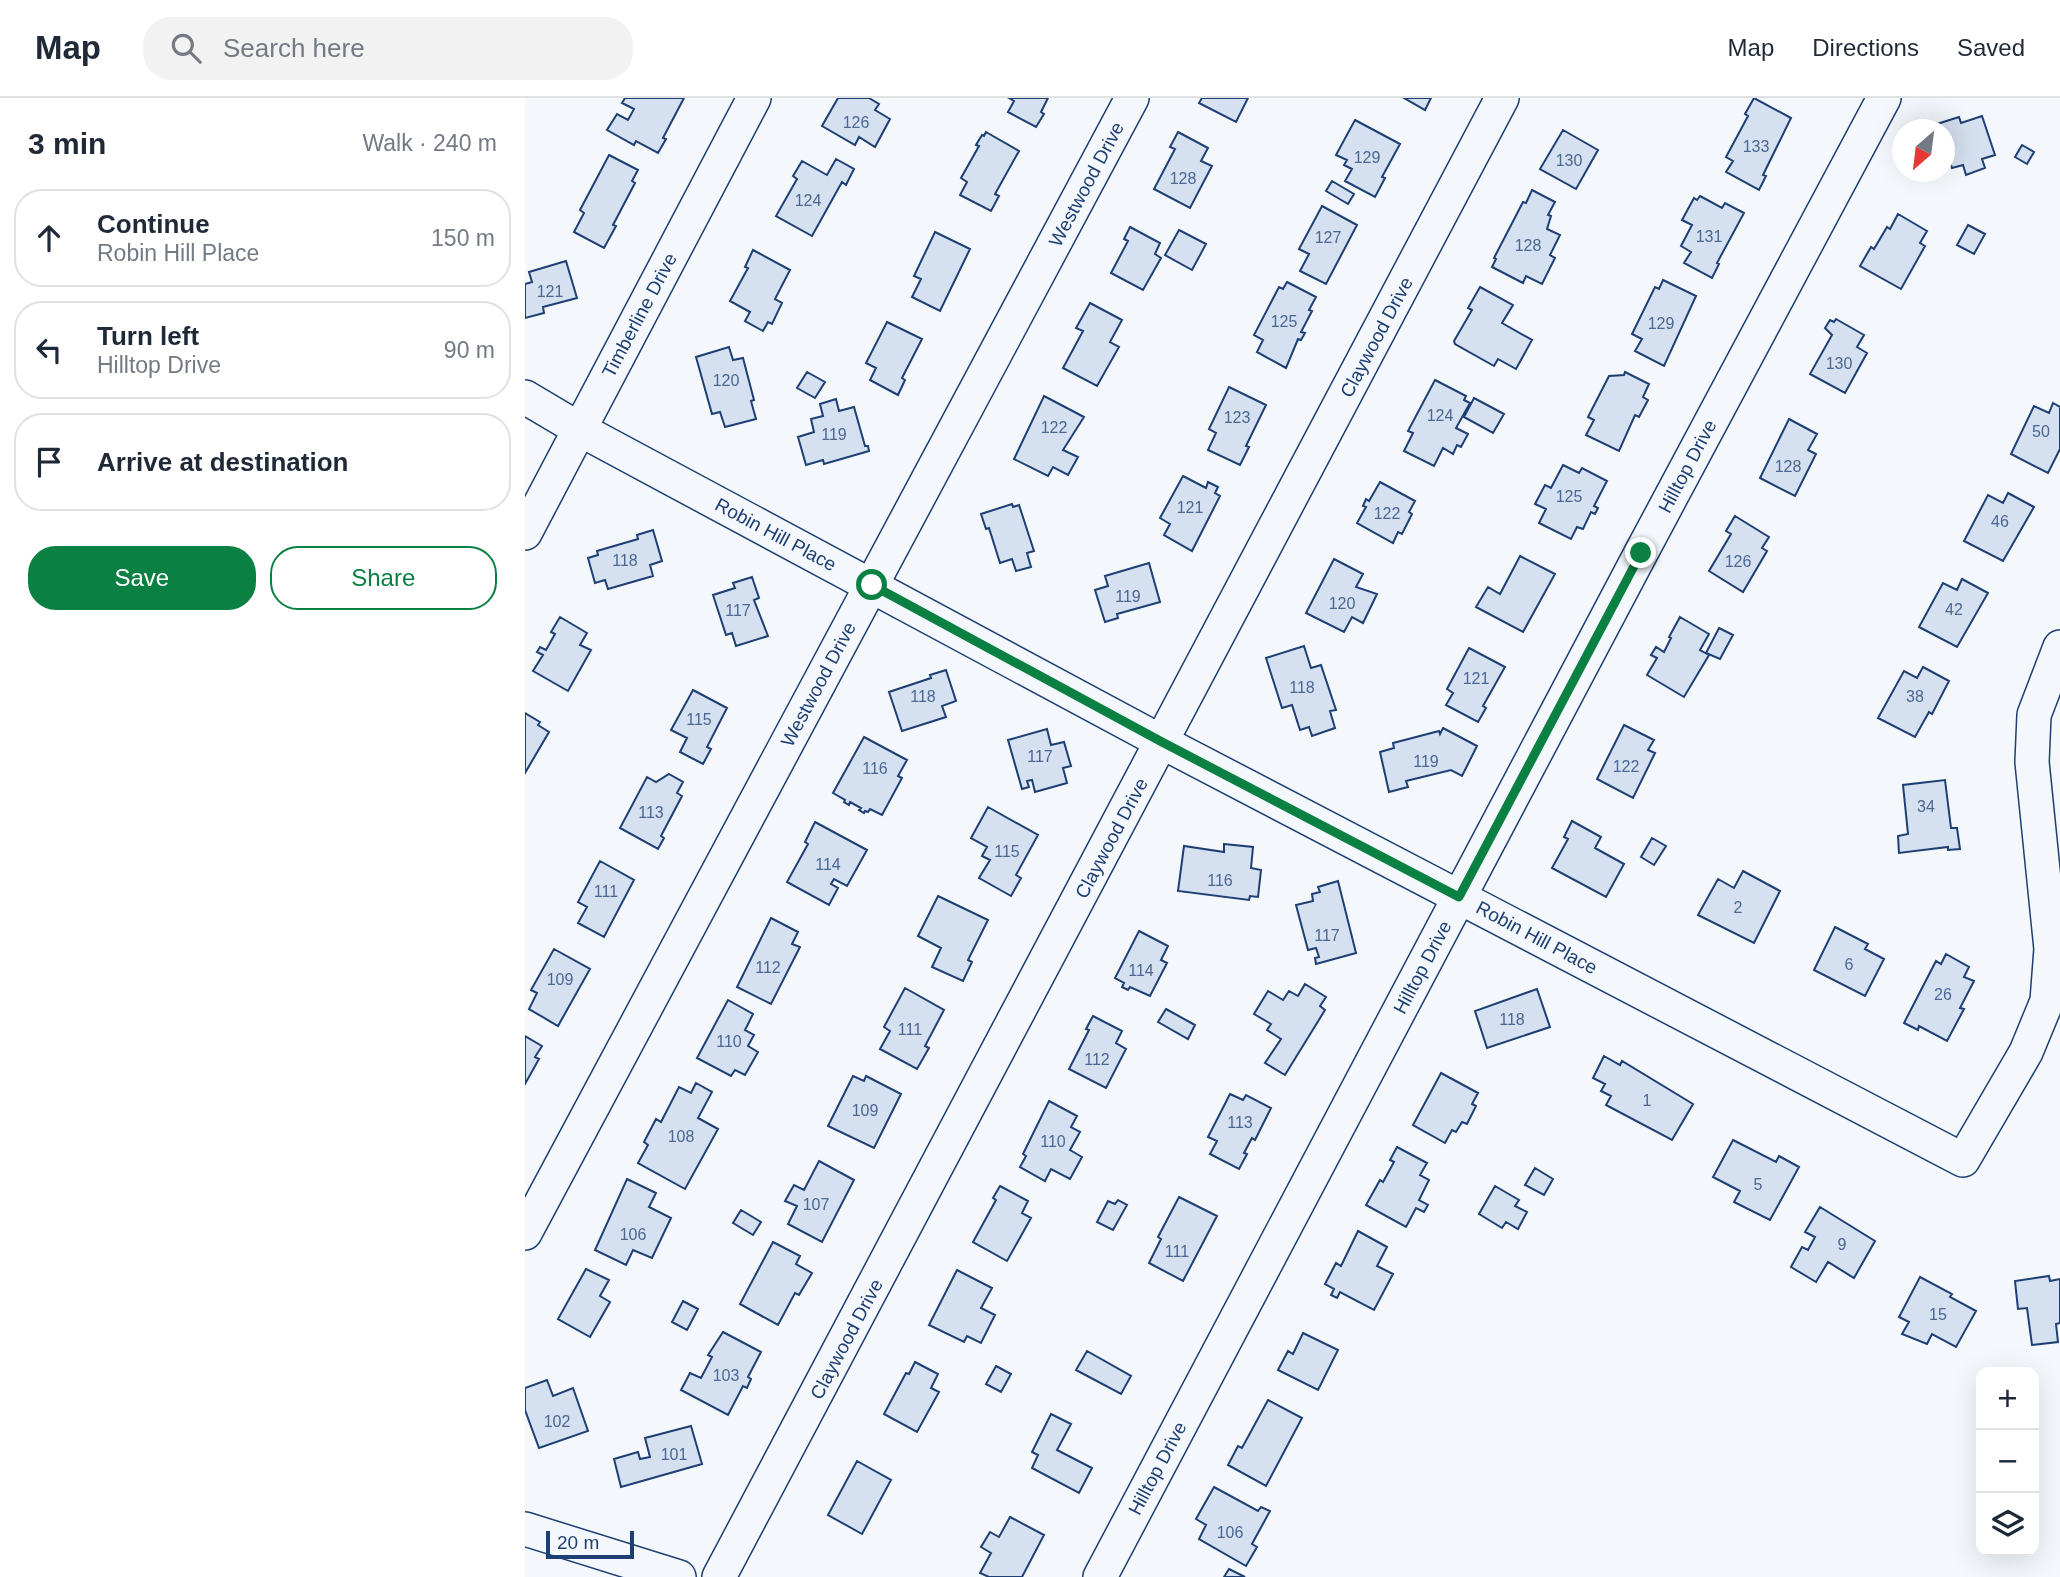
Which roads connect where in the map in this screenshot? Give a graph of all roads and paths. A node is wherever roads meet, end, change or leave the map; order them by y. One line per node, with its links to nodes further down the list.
1 (754, 98): 6 (street, Timberline Drive)
2 (1132, 98): 8 (street, Westwood Drive)
3 (1503, 98): 10 (street, Claywood Drive)
4 (1884, 98): 11 (street, Hilltop Drive)
5 (525, 397): 6 (street, Robin Hill Place)
6 (579, 429): 7 (street, Timberline Drive); 8 (street, Robin Hill Place)
7 (525, 533)
8 (872, 585): 10 (street, Robin Hill Place); 12 (street, Westwood Drive)
9 (2060, 647): 11 (street, Robin Hill Place)
10 (1162, 742): 11 (street, Robin Hill Place); 15 (street, Claywood Drive)
11 (1459, 897): 16 (street, Hilltop Drive)
12 (525, 1233)
13 (525, 1529): 14 (street)
14 (679, 1577)
15 (719, 1577)
16 (1100, 1577)

